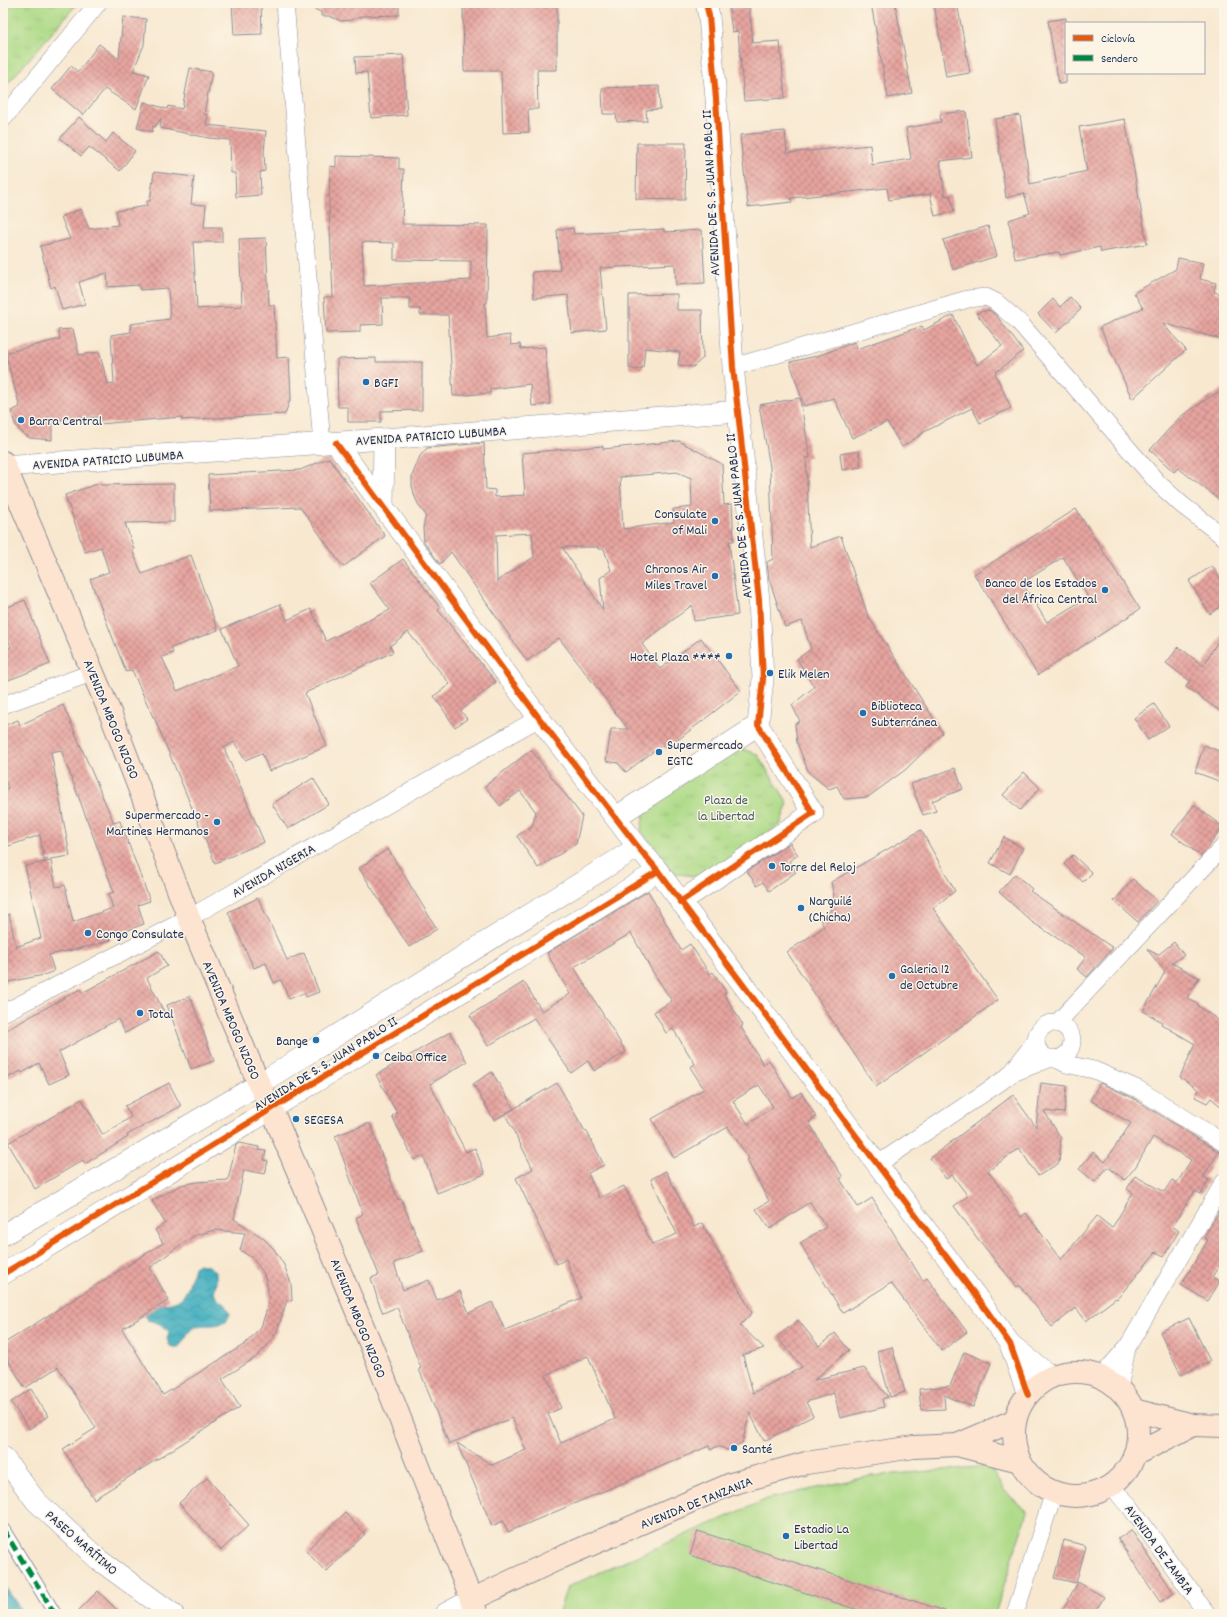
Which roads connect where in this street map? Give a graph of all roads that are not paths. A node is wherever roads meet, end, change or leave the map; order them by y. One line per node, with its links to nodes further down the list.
1 (98, 3): 4 (street)
2 (285, 3): 8 (street)
3 (706, 3): 5 (street, AVENIDA DE S. S. JUAN PABLO II)
4 (3, 119)
5 (732, 367): 6 (street, AVENIDA DE S. S. JUAN PABLO II); 11 (street)
6 (738, 411): 7 (street, AVENIDA PATRICIO LUBUMBA); 15 (street, AVENIDA DE S. S. JUAN PABLO II)
7 (384, 439): 8 (street, AVENIDA PATRICIO LUBUMBA); 10 (street)
8 (329, 443): 9 (street, AVENIDA PATRICIO LUBUMBA); 10 (street)
9 (3, 465): 12 (main road, AVENIDA MBOGO NZOGO)
10 (383, 506): 14 (street)
11 (1224, 537)
12 (94, 672): 13 (street); 21 (main road, AVENIDA MBOGO NZOGO)
13 (3, 705)
14 (539, 718): 16 (street); 21 (street, AVENIDA NIGERIA)
15 (758, 725): 16 (street); 20 (street)
16 (616, 817): 17 (street)
17 (638, 847): 19 (street); 29 (street, AVENIDA DE S. S. JUAN PABLO II)
18 (1223, 847): 23 (street)
19 (658, 871): 20 (street); 30 (street, AVENIDA DE S. S. JUAN PABLO II)
20 (680, 902): 32 (street)
21 (189, 918): 22 (street, AVENIDA NIGERIA); 29 (main road, AVENIDA MBOGO NZOGO)
22 (3, 1013)
23 (1057, 1023): 24 (street); 25 (street)
24 (1036, 1040): 26 (street); 28 (street)
25 (1072, 1041): 26 (street); 27 (street)
26 (1053, 1058): 27 (street); 28 (street)
27 (1094, 1070): 31 (street)
28 (1010, 1074): 32 (street)
29 (259, 1084): 30 (main road, AVENIDA MBOGO NZOGO); 33 (street, AVENIDA DE S. S. JUAN PABLO II)
30 (272, 1110): 35 (street, AVENIDA DE S. S. JUAN PABLO II); 53 (main road, AVENIDA MBOGO NZOGO)
31 (1224, 1143)
32 (878, 1164): 38 (street)
33 (92, 1182): 35 (street); 36 (street, AVENIDA DE S. S. JUAN PABLO II)
34 (1224, 1182): 40 (street)
35 (110, 1208): 37 (street, AVENIDA DE S. S. JUAN PABLO II)
36 (3, 1236)
37 (3, 1274)
38 (1010, 1344): 39 (street); 41 (street)
39 (1051, 1377): 40 (main road); 41 (main road)
40 (1110, 1382): 42 (main road)
41 (1028, 1395): 43 (main road)
42 (1134, 1410): 44 (main road); 47 (main road)
43 (1016, 1420): 46 (main road, AVENIDA DE TANZANIA); 49 (main road)
44 (1193, 1425): 45 (main road); 47 (main road)
45 (1224, 1426)
46 (957, 1444): 49 (main road, AVENIDA DE TANZANIA); 53 (main road, AVENIDA DE TANZANIA)
47 (1134, 1455): 50 (main road)
48 (3, 1457): 55 (street, PASEO MARÍTIMO)
49 (1020, 1461): 51 (main road)
50 (1110, 1486): 51 (main road); 58 (street, AVENIDA DE ZAMBIA)
51 (1054, 1492): 57 (street)
52 (3, 1530): 54 (street)
53 (474, 1607): 56 (street)
54 (55, 1614)
55 (173, 1614)
56 (445, 1614)
57 (1015, 1614)
58 (1207, 1614)

